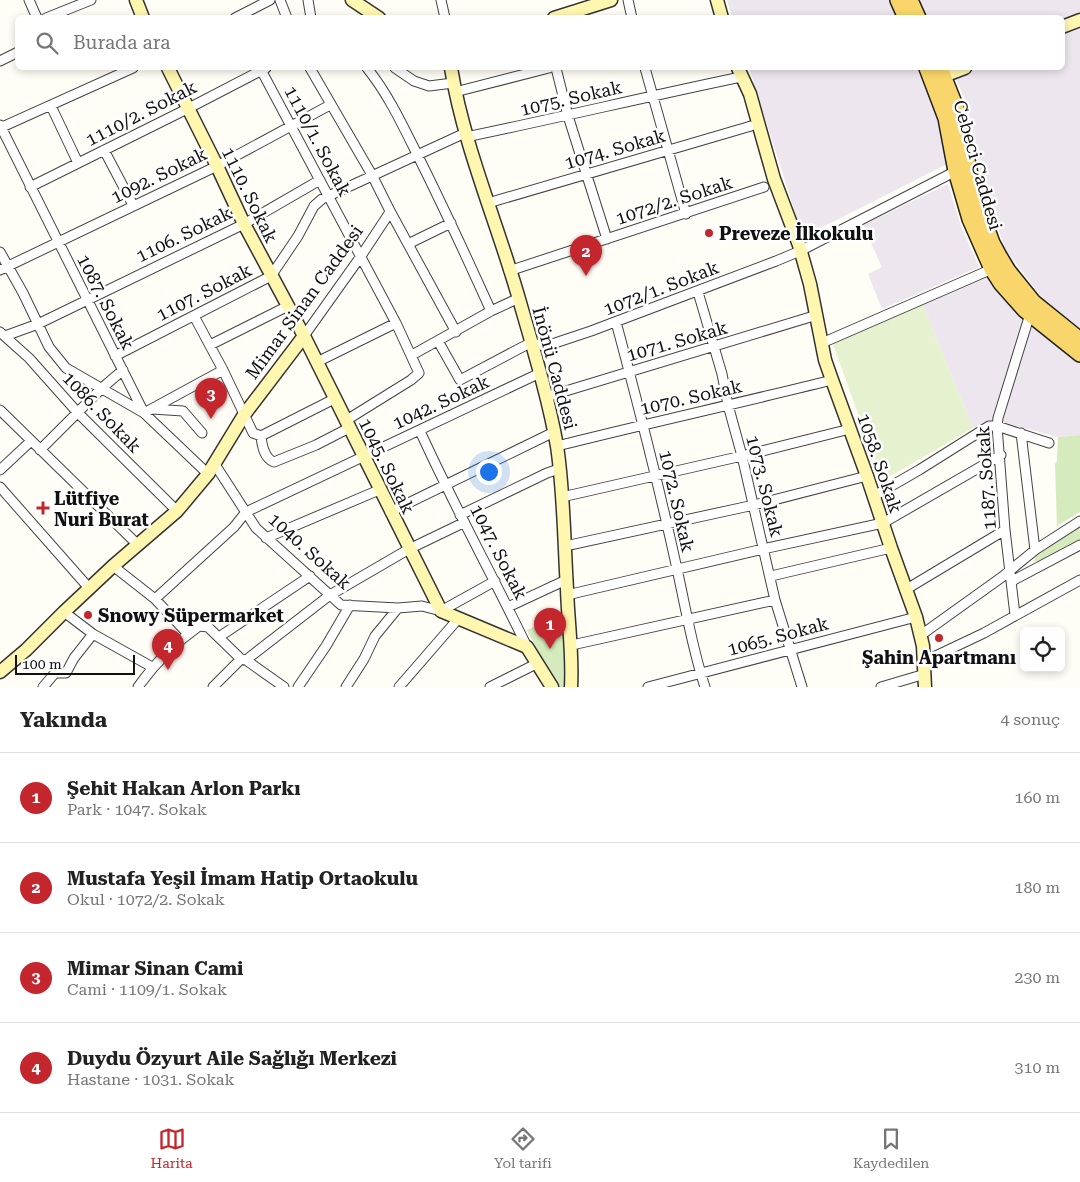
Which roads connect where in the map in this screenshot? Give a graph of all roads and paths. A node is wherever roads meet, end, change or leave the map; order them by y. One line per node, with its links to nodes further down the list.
1 (30, 0): 14 (street)
2 (91, 0): 15 (street)
3 (137, 0): 16 (street)
4 (270, 0): 17 (street)
5 (280, 0): 18 (street)
6 (308, 0): 19 (street)
7 (352, 0): 20 (street)
8 (441, 0): 21 (street)
9 (611, 0): 22 (street)
10 (628, 0): 23 (street)
11 (717, 0): 24 (street)
12 (898, 0): 25 (main road)
13 (910, 0): 26 (main road)
14 (36, 15)
15 (54, 15)
16 (142, 15)
17 (240, 15)
18 (286, 15)
19 (310, 15)
20 (374, 15)
21 (444, 15)
22 (564, 15)
23 (631, 15)
24 (721, 15)
25 (905, 15)
26 (917, 15)
27 (1080, 20): 28 (street)
28 (1065, 26)
29 (15, 54): 30 (street)
30 (0, 61)
31 (129, 70): 48 (street)
32 (169, 70): 49 (street, 1110. Sokak)
33 (258, 70): 49 (street, 1110/2. Sokak)
34 (263, 70): 52 (street, 1110/1. Sokak)
35 (311, 70): 47 (street)
36 (369, 70): 57 (street)
37 (397, 70): 45 (street)
38 (451, 70): 45 (street, İnönü Caddesi)
39 (540, 70): 45 (street)
40 (556, 70): 50 (street)
41 (646, 70): 46 (street)
42 (953, 70): 44 (street)
43 (740, 72): 46 (street, 1075. Sokak); 51 (street, 1058. Sokak)
44 (936, 73): 60 (main road, Cebeci Caddesi); 87 (main road, Cebeci Caddesi)
45 (454, 88): 54 (street, İnönü Caddesi)
46 (652, 96): 50 (street, 1075. Sokak); 56 (street)
47 (330, 105): 52 (street, 1092. Sokak); 62 (street)
48 (51, 106): 53 (street); 58 (street)
49 (187, 109): 55 (street, 1110/2. Sokak); 59 (street, 1110. Sokak)
50 (568, 116): 54 (street, 1075. Sokak); 61 (street)
51 (754, 125): 56 (street, 1074. Sokak); 64 (street, 1058. Sokak)
52 (292, 126): 59 (street, 1092. Sokak); 63 (street, 1110/1. Sokak)
53 (0, 127): 65 (street, 1087. Sokak)
54 (466, 135): 57 (street, 1075. Sokak); 67 (street, İnönü Caddesi)
55 (104, 150): 58 (street, 1110/2. Sokak); 68 (street)
56 (668, 150): 61 (street, 1074. Sokak); 70 (street)
57 (417, 154): 62 (street, 1107. Sokak); 71 (street)
58 (78, 163): 65 (street, 1110/2. Sokak)
59 (217, 166): 68 (street, 1092. Sokak); 72 (street, 1110. Sokak)
60 (956, 171): 76 (street, 1072/1. Sokak); 80 (main road, Cebeci Caddesi)
61 (587, 173): 67 (street, 1074. Sokak); 73 (street)
62 (372, 175): 66 (street, 1107. Sokak); 69 (street)
63 (320, 180): 66 (street, 1110/1. Sokak); 72 (street, 1106. Sokak)
64 (770, 185): 70 (street, 1072/2. Sokak); 76 (street, 1058. Sokak)
65 (30, 187): 74 (street, 1087. Sokak)
66 (329, 196): 78 (street, 1110/1. Sokak); 82 (street, 1107. Sokak)
67 (488, 203): 81 (street, İnönü Caddesi)
68 (133, 205): 74 (street, 1092. Sokak)
69 (390, 212): 75 (street); 78 (street, Mimar Sinan Caddesi)
70 (686, 214): 73 (street, 1072/2. Sokak)
71 (451, 223): 75 (street); 88 (street)
72 (244, 224): 82 (street, 1110. Sokak); 85 (street, 1106. Sokak)
73 (607, 239): 81 (street, 1072/2. Sokak)
74 (58, 243): 79 (street, 1092. Sokak); 85 (street, 1087. Sokak)
75 (408, 244): 94 (street)
76 (800, 251): 83 (street, 1072/1. Sokak); 89 (street, 1058. Sokak)
77 (0, 252): 79 (street)
78 (361, 256): 91 (street, 1110/1. Sokak); 96 (street, Mimar Sinan Caddesi)
79 (4, 268): 93 (street)
80 (992, 269): 87 (main road, Cebeci Caddesi); 100 (street)
81 (509, 271): 84 (street, İnönü Caddesi)
82 (271, 276): 86 (street, 1110. Sokak); 90 (street, 1107. Sokak)
83 (698, 292): 92 (street, 1072/1. Sokak); 102 (street, 1073. Sokak)
84 (519, 298): 88 (street); 99 (street, İnönü Caddesi)
85 (87, 300): 93 (street, 1106. Sokak); 105 (street, 1087. Sokak)
86 (288, 306): 96 (street, 1110. Sokak); 101 (street)
87 (1030, 308): 97 (main road, Cebeci Caddesi); 103 (main road, Cebeci Caddesi); 122 (street, 1187. Sokak)
88 (491, 311): 94 (street)
89 (817, 315): 100 (street, 1058. Sokak); 102 (street, 1071. Sokak)
90 (194, 316): 101 (street); 105 (street, 1107. Sokak)
91 (396, 322): 104 (street, 1110/1. Sokak); 106 (street)
92 (616, 322): 99 (street, 1072/1. Sokak); 109 (street, 1072. Sokak)
93 (38, 324): 95 (street, 1106. Sokak); 112 (street)
94 (456, 332): 98 (street)
95 (2, 334): 118 (street, 1086. Sokak)
96 (304, 336): 106 (street, 1045. Sokak); 119 (street, Mimar Sinan Caddesi)
97 (1080, 340)
98 (438, 341): 99 (street); 104 (street)
99 (530, 343): 110 (street, İnönü Caddesi)
100 (822, 343): 111 (street, 1058. Sokak)
101 (210, 346): 108 (street)
102 (714, 347): 109 (street, 1071. Sokak); 115 (street, 1073. Sokak)
103 (1080, 354)
104 (412, 355): 120 (street, 1110/1. Sokak)
105 (115, 356): 107 (street, 1087. Sokak)
106 (317, 362): 114 (street, 1045. Sokak)
107 (123, 370): 112 (street); 117 (street, 1087. Sokak)
108 (223, 370): 117 (street); 119 (street)
109 (630, 371): 113 (street, 1071. Sokak); 121 (street, 1072. Sokak)
110 (540, 374): 113 (street, İnönü Caddesi); 124 (street, 1042. Sokak)
111 (832, 380): 115 (street, 1070. Sokak); 123 (street, 1058. Sokak)
112 (102, 388): 117 (street); 118 (street)
113 (546, 397): 125 (street, İnönü Caddesi)
114 (334, 399): 120 (street, 1045. Sokak); 128 (street)
115 (728, 405): 121 (street, 1070. Sokak); 135 (street, 1073. Sokak)
116 (0, 410): 129 (street)
117 (148, 411): 126 (street); 136 (street, 1087. Sokak)
118 (78, 413): 132 (street); 147 (street, 1086. Sokak)
119 (244, 415): 128 (street); 136 (street, Mimar Sinan Caddesi)
120 (347, 424): 128 (street); 134 (street, 1045. Sokak)
121 (643, 424): 131 (street, 1070. Sokak); 139 (street, 1072. Sokak)
122 (997, 426): 127 (street); 133 (street, 1187. Sokak); 144 (street)
123 (850, 429): 135 (street); 140 (street, 1058. Sokak)
124 (420, 431): 134 (street, 1042. Sokak); 141 (street, 1047. Sokak)
125 (554, 432): 131 (street, İnönü Caddesi); 141 (street)
126 (202, 433)
127 (1021, 433): 130 (street); 162 (street)
128 (260, 436)
129 (31, 442): 132 (street); 138 (street)
130 (1050, 442)
131 (557, 446): 137 (street, İnönü Caddesi)
132 (40, 450): 156 (street)
133 (1001, 455): 152 (street); 154 (street, 1187. Sokak)
134 (363, 456): 143 (street, 1045. Sokak); 148 (street, 1042. Sokak)
135 (742, 456): 139 (street); 146 (street, 1073. Sokak)
136 (211, 468): 147 (street, Mimar Sinan Caddesi); 148 (street, 1040. Sokak)
137 (559, 469): 145 (street, İnönü Caddesi); 150 (street)
138 (0, 470)
139 (654, 476): 145 (street); 153 (street, 1072. Sokak)
140 (867, 476): 144 (street, 1058. Sokak); 146 (street)
141 (444, 485): 149 (street); 150 (street, 1047. Sokak)
142 (0, 487): 172 (street)
143 (379, 490): 149 (street, 1045. Sokak); 155 (street)
144 (874, 496): 152 (street, 1058. Sokak)
145 (562, 497): 158 (street, İnönü Caddesi)
146 (754, 505): 153 (street); 161 (street, 1073. Sokak)
147 (177, 511): 156 (street, Mimar Sinan Caddesi)
148 (246, 512): 155 (street, 1040. Sokak); 176 (street)
149 (390, 512): 160 (street, 1045. Sokak)
150 (461, 519): 160 (street); 168 (street, 1047. Sokak)
151 (1080, 521): 162 (street)
152 (883, 523): 159 (street, 1058. Sokak); 161 (street)
153 (666, 525): 158 (street); 164 (street, 1072. Sokak)
154 (1005, 530): 165 (street, 1187. Sokak); 173 (street)
155 (266, 538): 166 (street, 1040. Sokak)
156 (138, 545): 163 (street, Mimar Sinan Caddesi)
157 (1080, 545): 171 (street)
158 (564, 546): 169 (street, İnönü Caddesi)
159 (890, 548): 167 (street); 173 (street, 1058. Sokak)
160 (409, 549): 174 (street); 182 (street, 1045. Sokak)
161 (764, 549): 164 (street); 167 (street, 1073. Sokak)
162 (1036, 550): 165 (street)
163 (113, 566): 172 (street, Mimar Sinan Caddesi); 176 (street)
164 (677, 569): 175 (street); 186 (street, 1072. Sokak)
165 (1010, 570): 171 (street, 1187. Sokak); 189 (street)
166 (310, 576): 174 (street, 1040. Sokak); 190 (street)
167 (771, 576): 177 (street, 1073. Sokak)
168 (494, 580): 179 (street, 1047. Sokak); 182 (street)
169 (566, 580): 175 (street, İnönü Caddesi); 179 (street)
170 (1080, 580): 183 (street)
171 (1012, 581): 183 (street, 1187. Sokak)
172 (89, 588): 181 (street, Mimar Sinan Caddesi)
173 (905, 590): 184 (street, 1058. Sokak)
174 (330, 595): 178 (street, 1040. Sokak); 194 (street)
175 (567, 595): 191 (street, İnönü Caddesi)
176 (155, 599): 188 (street)
177 (775, 600): 186 (street); 193 (street, 1073. Sokak)
178 (350, 605): 180 (street, 1040. Sokak); 204 (street)
179 (508, 607): 192 (street, 1047. Sokak)
180 (398, 608): 182 (street, 1040. Sokak); 205 (street)
181 (64, 612): 187 (street); 197 (street, Mimar Sinan Caddesi)
182 (441, 612): 185 (street, 1040. Sokak)
183 (1015, 615): 199 (street)
184 (916, 617): 189 (street, 1058. Sokak); 193 (street, 1065. Sokak)
185 (458, 620): 192 (street, 1040. Sokak); 206 (street)
186 (687, 621): 191 (street); 198 (street, 1072. Sokak)
187 (93, 634): 196 (street); 200 (street)
188 (188, 634): 190 (street); 196 (street)
189 (921, 635): 199 (street, 1058. Sokak)
190 (219, 637): 194 (street)
191 (572, 645): 209 (street, İnönü Caddesi)
192 (527, 647): 195 (street, 1047. Sokak)
193 (790, 650): 198 (street, 1065. Sokak); 212 (street, 1073. Sokak)
194 (244, 660): 202 (street); 203 (street)
195 (538, 663): 207 (street); 208 (street, 1047. Sokak)
196 (152, 667): 201 (street)
197 (0, 672)
198 (700, 673): 210 (street, 1065. Sokak); 211 (street, 1072. Sokak)
199 (925, 674): 213 (street)
200 (43, 687)
201 (138, 687)
202 (213, 687)
203 (284, 687)
204 (298, 687)
205 (346, 687)
206 (399, 687)
207 (490, 687)
208 (552, 687)
209 (571, 687)
210 (648, 687)
211 (705, 687)
212 (802, 687)
213 (881, 687)

